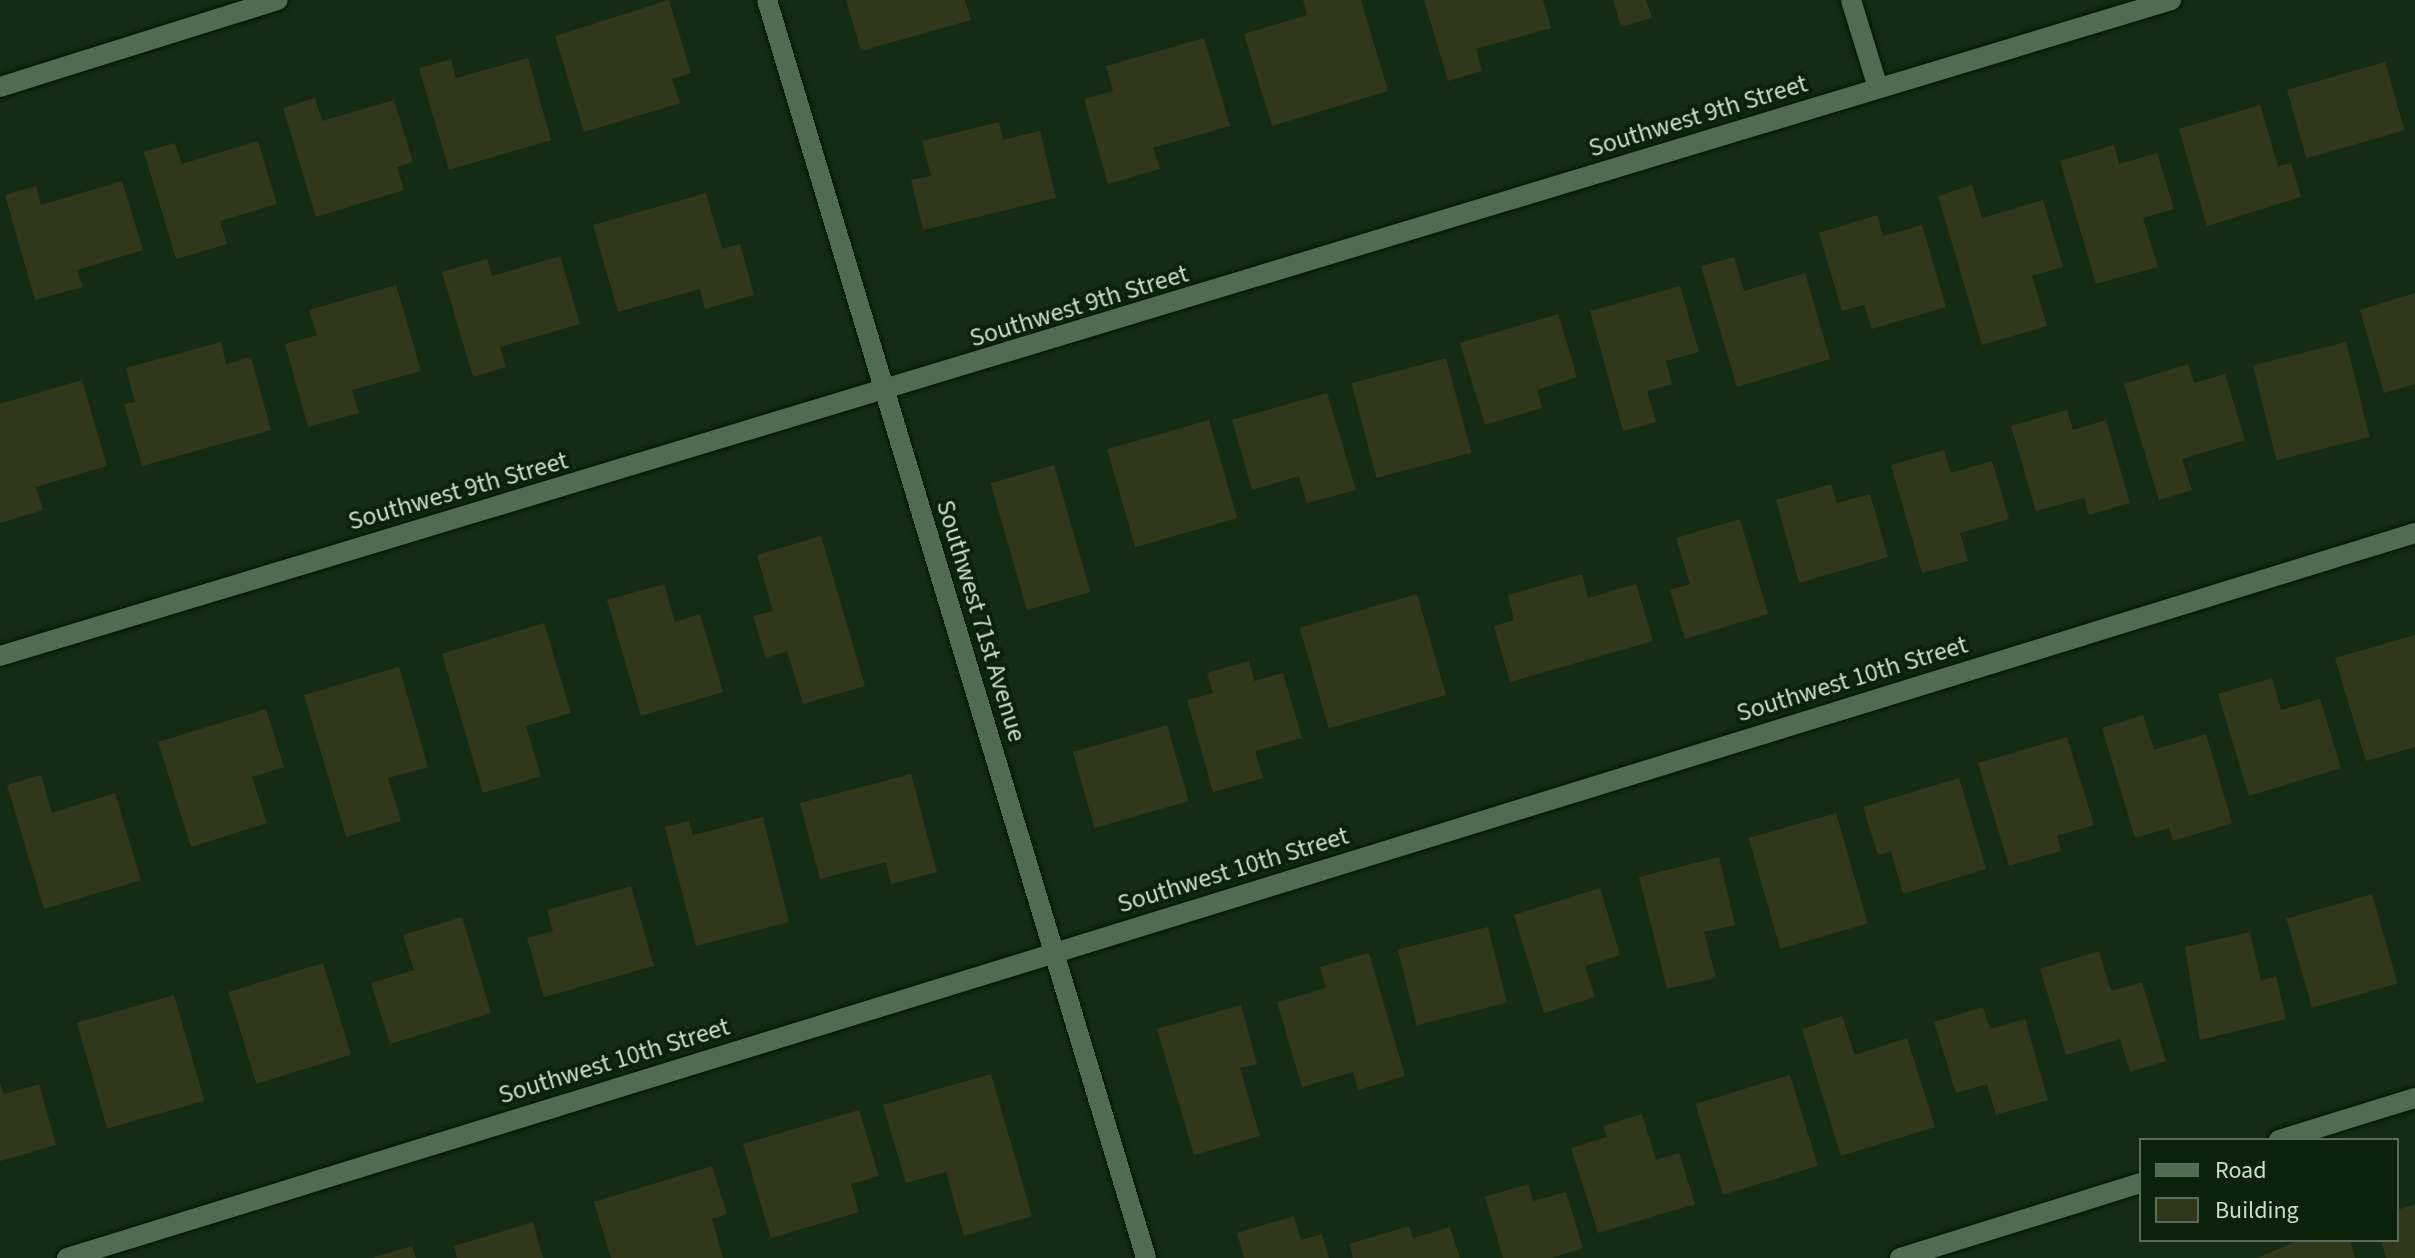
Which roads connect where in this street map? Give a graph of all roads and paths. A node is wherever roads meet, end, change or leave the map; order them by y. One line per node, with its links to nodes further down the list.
1 (278, 0): 5 (street)
2 (767, 0): 8 (street, Southwest 71st Avenue)
3 (1851, 0): 7 (street)
4 (2171, 0): 7 (street, Southwest 9th Street)
5 (209, 10): 6 (street)
6 (0, 87)
7 (1878, 88): 8 (street, Southwest 9th Street)
8 (884, 393): 10 (street, Southwest 9th Street); 11 (street, Southwest 71st Avenue)
9 (2415, 533): 11 (street, Southwest 10th Street)
10 (0, 656)
11 (1055, 952): 15 (street, Southwest 10th Street); 16 (street, Southwest 71st Avenue)
12 (2415, 1098): 13 (street)
13 (2285, 1138)
14 (2139, 1184): 17 (street)
15 (67, 1258)
16 (1146, 1258)
17 (1900, 1258)

